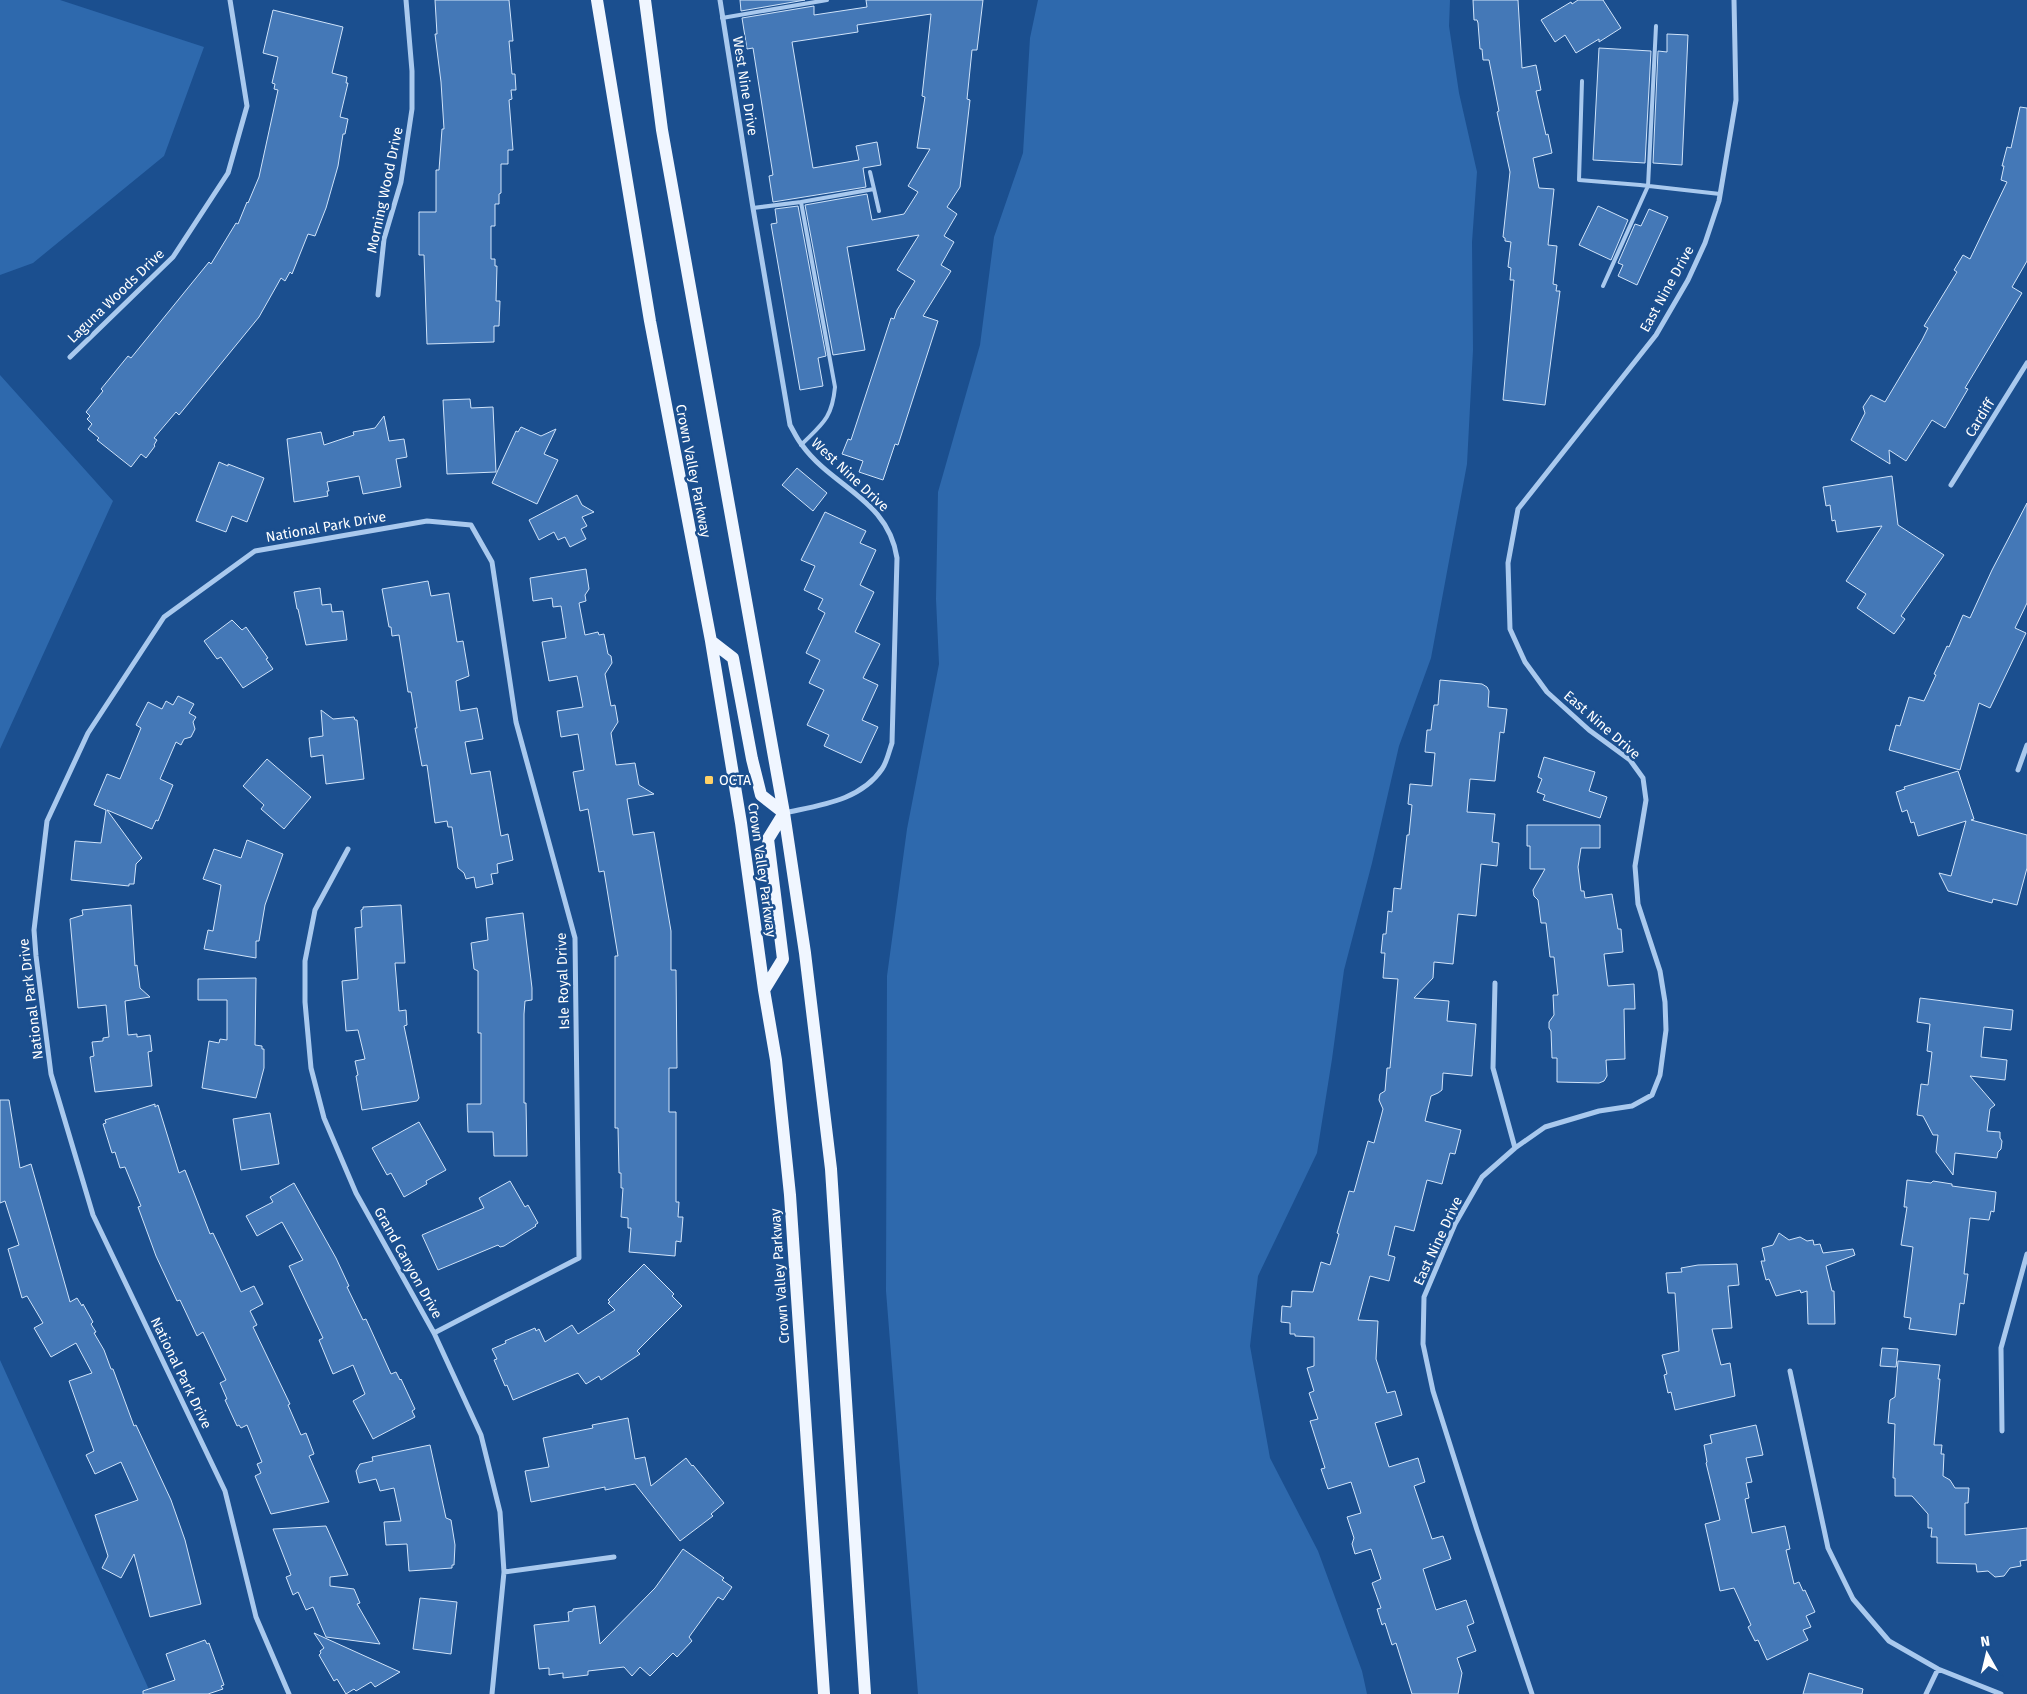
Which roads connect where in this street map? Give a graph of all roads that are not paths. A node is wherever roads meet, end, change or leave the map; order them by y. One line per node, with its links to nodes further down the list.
1 (230, 0): 20 (street, Laguna Woods Drive)
2 (406, 0): 19 (street, Morning Wood Drive)
3 (597, 0): 25 (main road, Crown Valley Parkway)
4 (645, 0): 28 (main road)
5 (720, 0): 8 (street, West Nine Drive)
6 (827, 0): 8 (lane)
7 (1734, 0): 14 (street, East Nine Drive)
8 (722, 18): 16 (street, West Nine Drive)
9 (1656, 26): 12 (lane)
10 (1582, 82): 12 (lane)
11 (870, 172): 13 (lane)
12 (1648, 186): 14 (lane); 18 (lane)
13 (874, 189): 15 (lane); 17 (lane)
14 (1720, 194): 32 (street, East Nine Drive)
15 (801, 202): 16 (lane); 22 (lane)
16 (753, 208): 22 (street, West Nine Drive)
17 (879, 211)
18 (1603, 286)
19 (378, 295)
20 (70, 357)
21 (2027, 363): 23 (street, Cardiff)
22 (801, 445): 28 (street, West Nine Drive)
23 (1951, 485)
24 (471, 525): 34 (street, Isle Royal Drive); 40 (street, National Park Drive)
25 (711, 641): 28 (main road); 31 (main road, Crown Valley Parkway)
26 (2027, 745): 27 (street)
27 (2018, 770)
28 (784, 813): 31 (main road); 43 (main road)
29 (348, 849): 34 (street, Grand Canyon Drive)
30 (1496, 983): 32 (street)
31 (764, 990): 42 (main road, Crown Valley Parkway)
32 (1515, 1148): 44 (street, East Nine Drive)
33 (2027, 1254): 36 (street)
34 (434, 1333): 38 (street, Grand Canyon Drive)
35 (1790, 1371): 39 (street)
36 (2002, 1430)
37 (614, 1557): 38 (street)
38 (504, 1572): 41 (street, Grand Canyon Drive)
39 (1938, 1669): 45 (street); 46 (street)
40 (290, 1694)
41 (492, 1694)
42 (824, 1694)
43 (865, 1694)
44 (1532, 1694)
45 (1926, 1694)
46 (2001, 1694)

